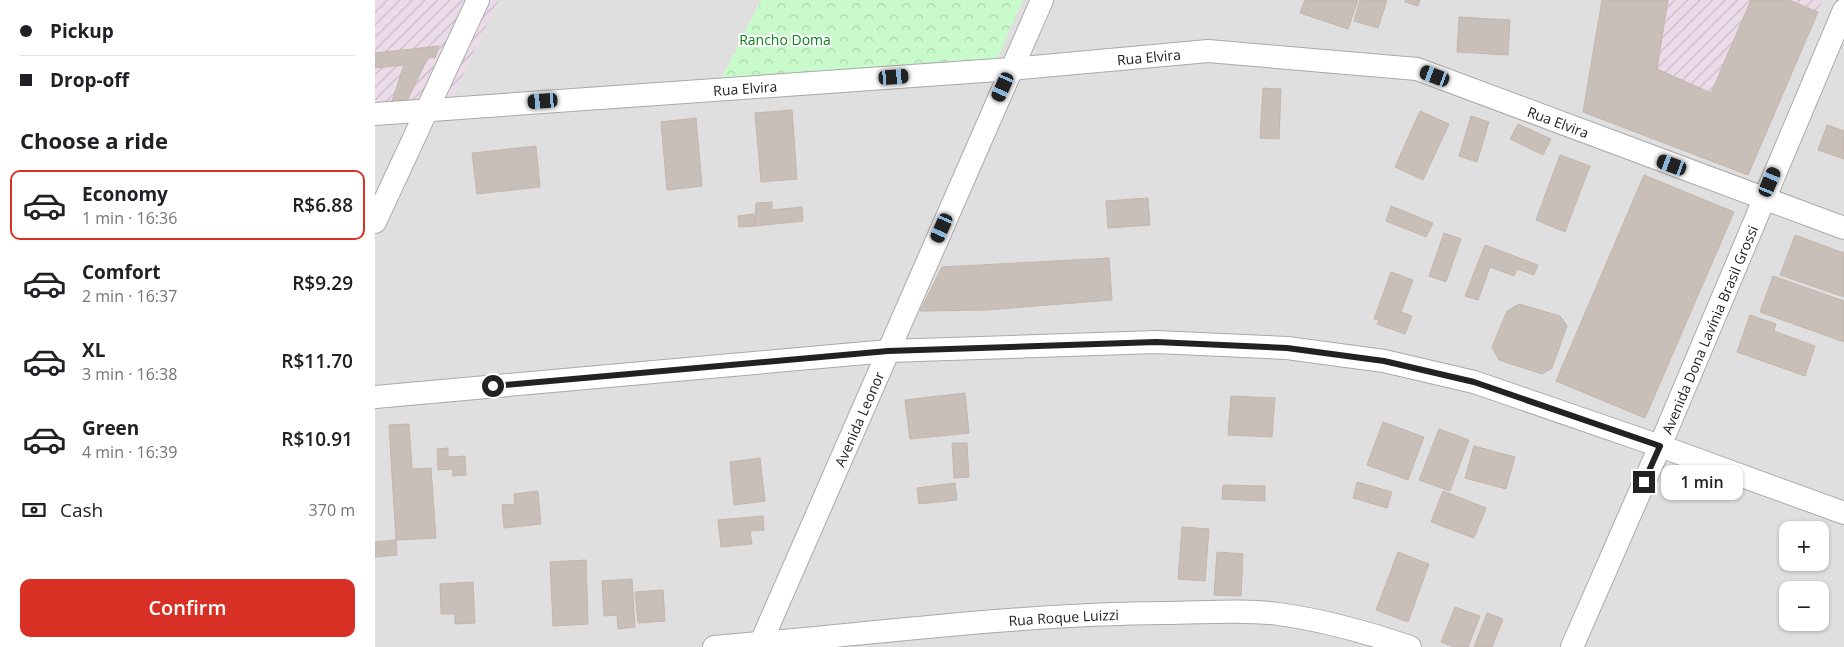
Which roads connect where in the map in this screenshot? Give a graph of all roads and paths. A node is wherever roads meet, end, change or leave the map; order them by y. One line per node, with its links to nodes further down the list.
1 (478, 0): 5 (street)
2 (1042, 0): 4 (street, Avenida Leonor)
3 (1844, 10): 7 (street, Avenida Dona Lavínia Brasil Grossi)
4 (1011, 70): 5 (street, Rua Elvira); 7 (street, Rua Elvira); 10 (street, Avenida Leonor)
5 (426, 109): 6 (street, Rua Elvira); 8 (street)
6 (375, 114)
7 (1763, 199): 9 (street, Rua Elvira); 12 (street, Avenida Dona Lavínia Brasil Grossi)
8 (375, 222)
9 (1844, 228)
10 (888, 351): 11 (street); 12 (street); 14 (street, Avenida Leonor)
11 (375, 397)
12 (1660, 446): 13 (street); 17 (street, Avenida Dona Lavínia Brasil Grossi)
13 (1844, 513)
14 (760, 645): 15 (street, Rua Roque Luizzi); 16 (street, Rua Roque Luizzi)
15 (714, 647)
16 (1410, 647)
17 (1572, 647)

